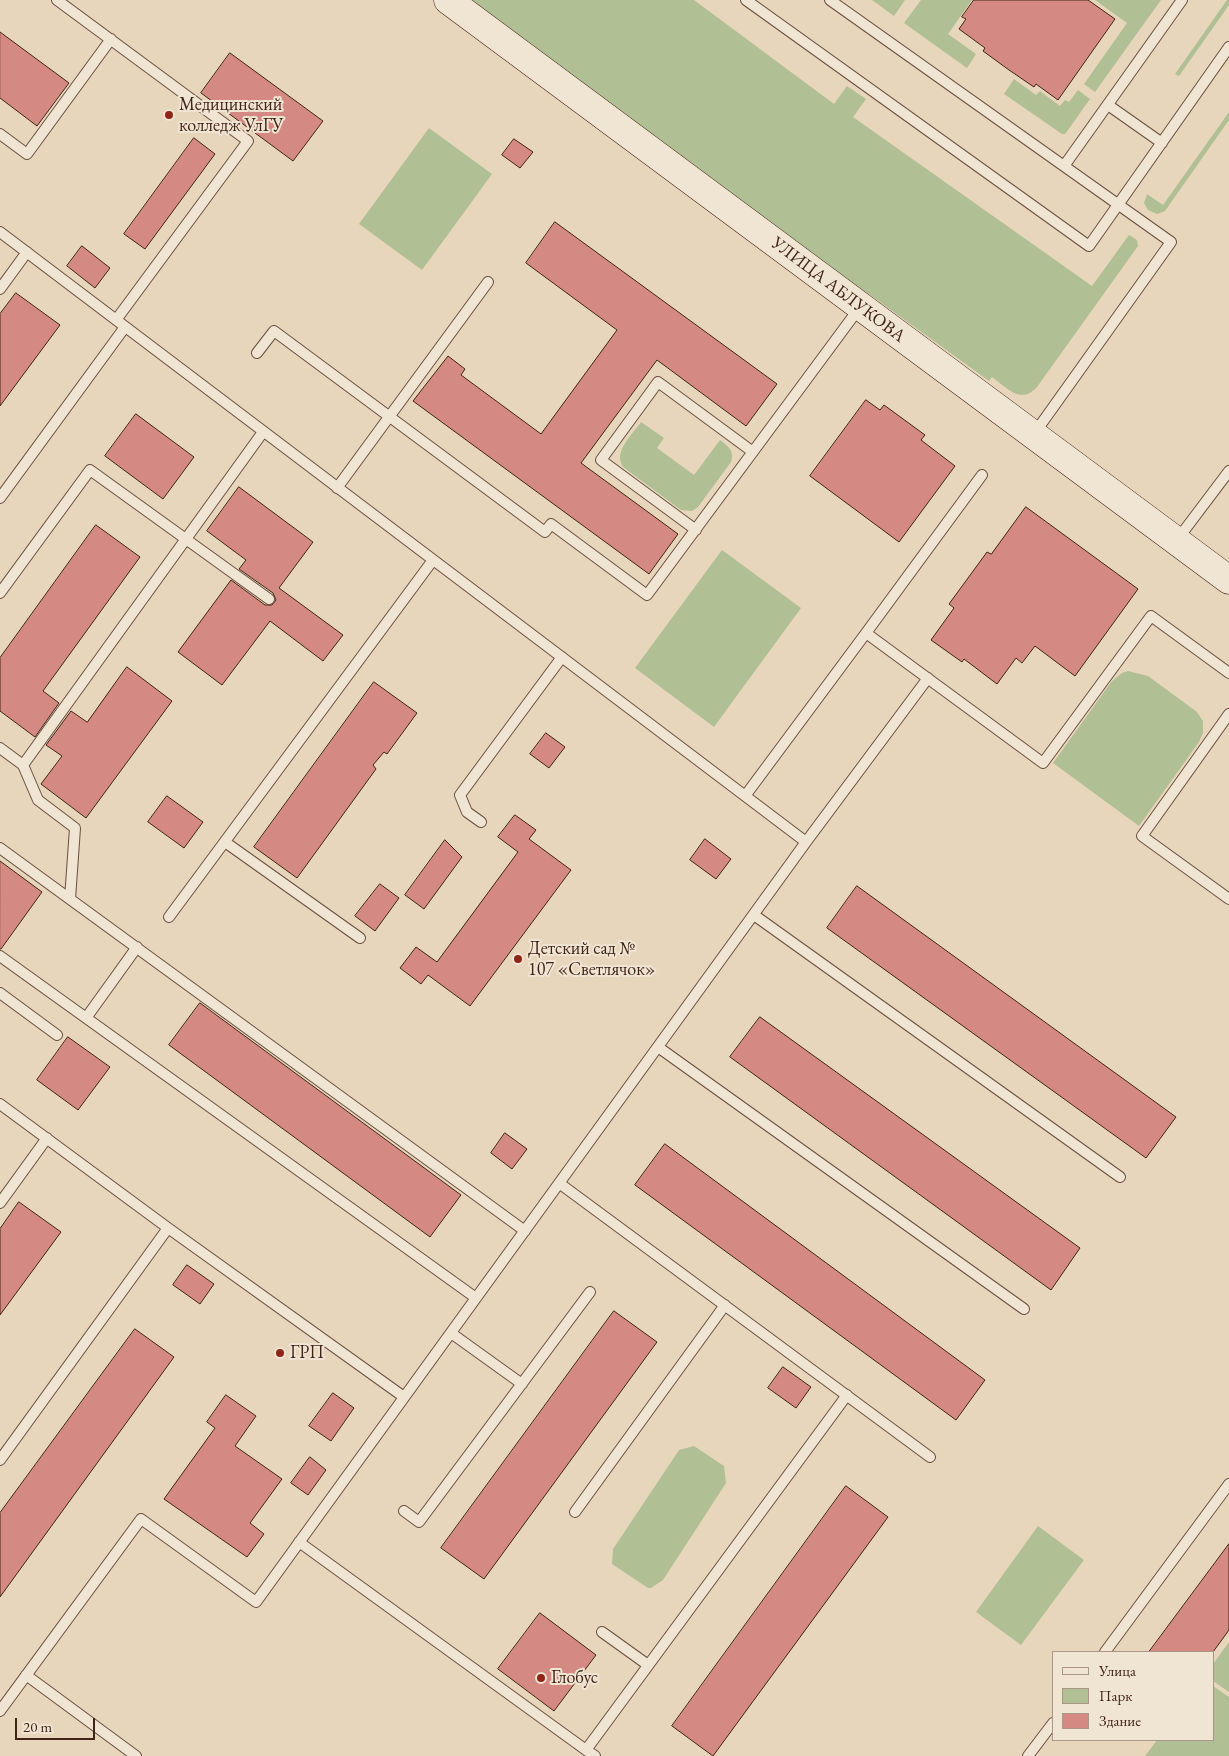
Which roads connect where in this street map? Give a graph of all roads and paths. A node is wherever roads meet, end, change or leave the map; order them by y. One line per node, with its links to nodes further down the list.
1 (58, 0): 6 (lane)
2 (448, 0): 17 (street, УЛИЦА АБЛУКОВА)
3 (746, 0): 12 (lane)
4 (830, 0): 11 (lane)
5 (1182, 0): 8 (lane)
6 (111, 40): 9 (lane); 18 (lane)
7 (1229, 47): 10 (lane)
8 (1108, 105): 10 (lane); 11 (lane)
9 (0, 134)
10 (1162, 143): 12 (lane)
11 (1064, 166): 12 (lane)
12 (1118, 204): 22 (lane)
13 (0, 232): 14 (lane)
14 (27, 252): 16 (lane); 18 (lane)
15 (488, 282): 20 (lane)
16 (0, 289)
17 (860, 306): 22 (street, УЛИЦА АБЛУКОВА); 23 (lane)
18 (120, 323): 21 (lane); 27 (lane)
19 (257, 353): 20 (lane)
20 (390, 417): 26 (lane); 28 (lane)
21 (263, 432): 26 (lane); 29 (lane)
22 (1033, 434): 30 (street, УЛИЦА АБЛУКОВА)
23 (753, 452): 28 (lane); 28 (lane)
24 (1229, 471): 30 (lane)
25 (982, 475): 35 (lane)
26 (337, 488): 31 (lane)
27 (0, 498)
28 (696, 530)
29 (185, 539): 33 (lane); 34 (lane); 41 (lane)
30 (1177, 541): 32 (street, УЛИЦА АБЛУКОВА)
31 (434, 560): 36 (lane); 44 (lane)
32 (1229, 580)
33 (0, 593)
34 (269, 599)
35 (866, 633): 38 (lane); 42 (lane)
36 (562, 657): 42 (lane); 43 (lane)
37 (1229, 673): 38 (lane)
38 (928, 678): 45 (lane)
39 (1229, 714): 48 (lane)
40 (0, 748): 41 (lane)
41 (23, 765): 47 (lane)
42 (745, 796): 45 (lane)
43 (481, 822)
44 (225, 842): 50 (lane); 51 (lane)
45 (806, 842): 49 (lane)
46 (0, 848): 47 (lane)
47 (70, 898): 52 (lane)
48 (1229, 899)
49 (754, 914): 57 (lane); 60 (lane)
50 (169, 917)
51 (360, 938)
52 (137, 948): 55 (lane); 64 (lane)
53 (0, 956): 55 (lane)
54 (0, 993): 56 (lane)
55 (86, 1018): 66 (lane)
56 (57, 1035)
57 (658, 1047): 61 (lane); 68 (lane)
58 (0, 1104): 59 (lane)
59 (47, 1138): 62 (lane); 63 (lane)
60 (1120, 1177)
61 (559, 1183): 64 (lane); 67 (lane)
62 (0, 1204)
63 (168, 1228): 72 (lane); 74 (lane)
64 (524, 1231): 66 (lane)
65 (590, 1292): 70 (lane)
66 (476, 1298): 69 (lane)
67 (725, 1305): 71 (lane); 77 (lane)
68 (1024, 1309)
69 (451, 1333): 70 (lane); 72 (lane)
70 (522, 1384): 76 (lane)
71 (847, 1395): 73 (lane); 81 (lane)
72 (404, 1397): 78 (lane)
73 (930, 1457)
74 (0, 1460)
75 (1229, 1484): 80 (lane)
76 (404, 1511)
77 (575, 1512)
78 (299, 1542): 82 (lane); 85 (lane)
79 (602, 1632): 81 (lane)
80 (1106, 1651)
81 (648, 1665): 85 (lane)
82 (26, 1675): 83 (lane); 86 (lane)
83 (0, 1711)
84 (1052, 1724): 87 (lane)
85 (590, 1753)
86 (136, 1756)
87 (1028, 1756)

